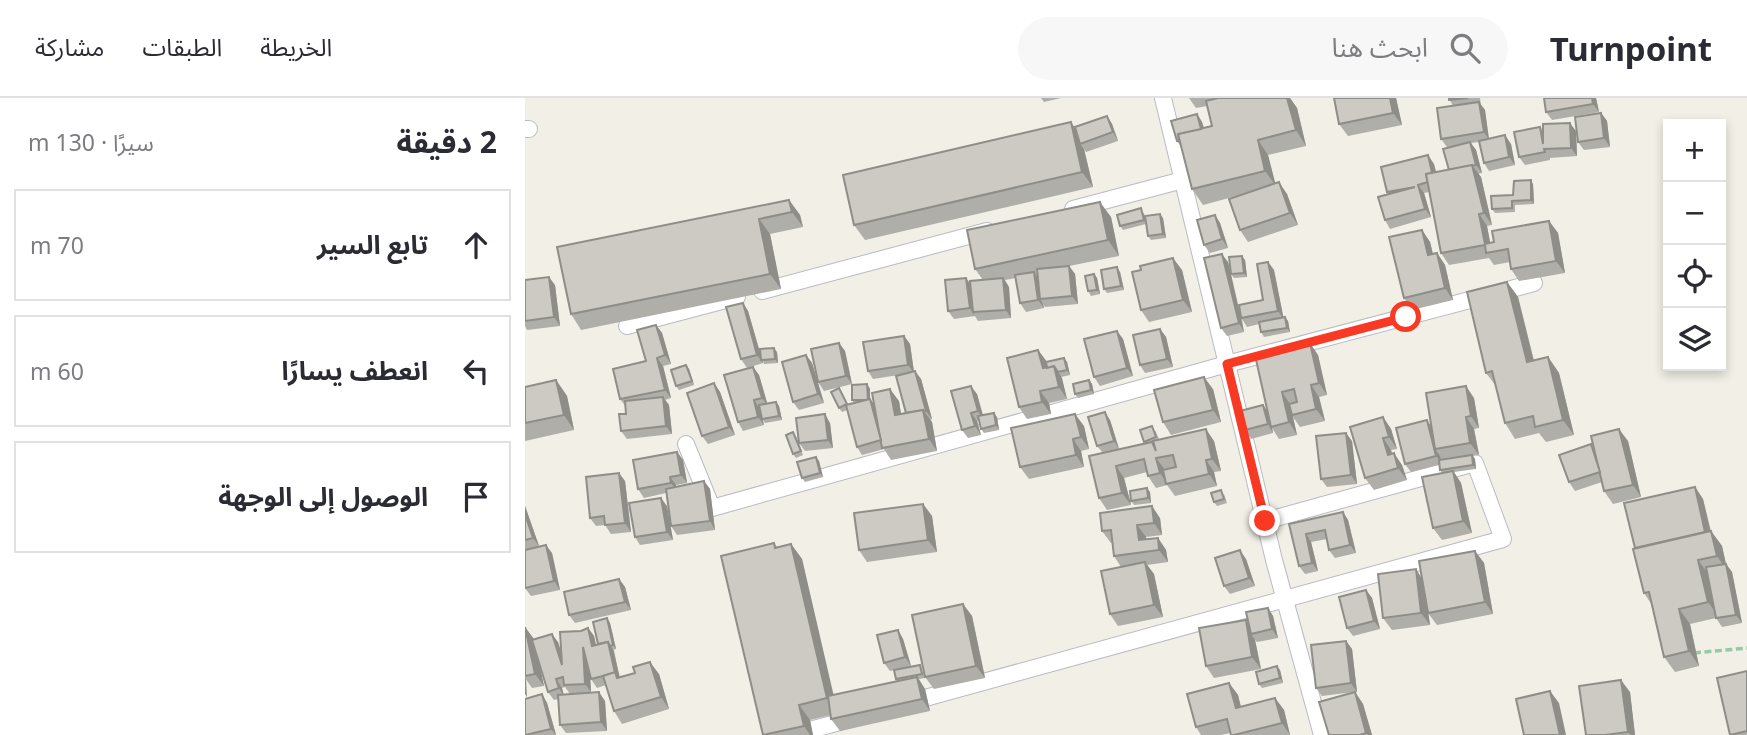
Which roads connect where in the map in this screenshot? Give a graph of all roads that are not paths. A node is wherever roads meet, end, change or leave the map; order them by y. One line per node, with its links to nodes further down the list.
1 (1163, 98): 2 (street)
2 (1183, 180): 3 (street); 7 (street)
3 (1051, 214)
4 (998, 228): 6 (street)
5 (1534, 284): 7 (street)
6 (627, 326)
7 (1227, 364): 8 (street); 9 (street)
8 (686, 444)
9 (1265, 521): 10 (street); 10 (street)
10 (1286, 600): 11 (street); 12 (street)
11 (806, 731)
12 (1322, 735)

